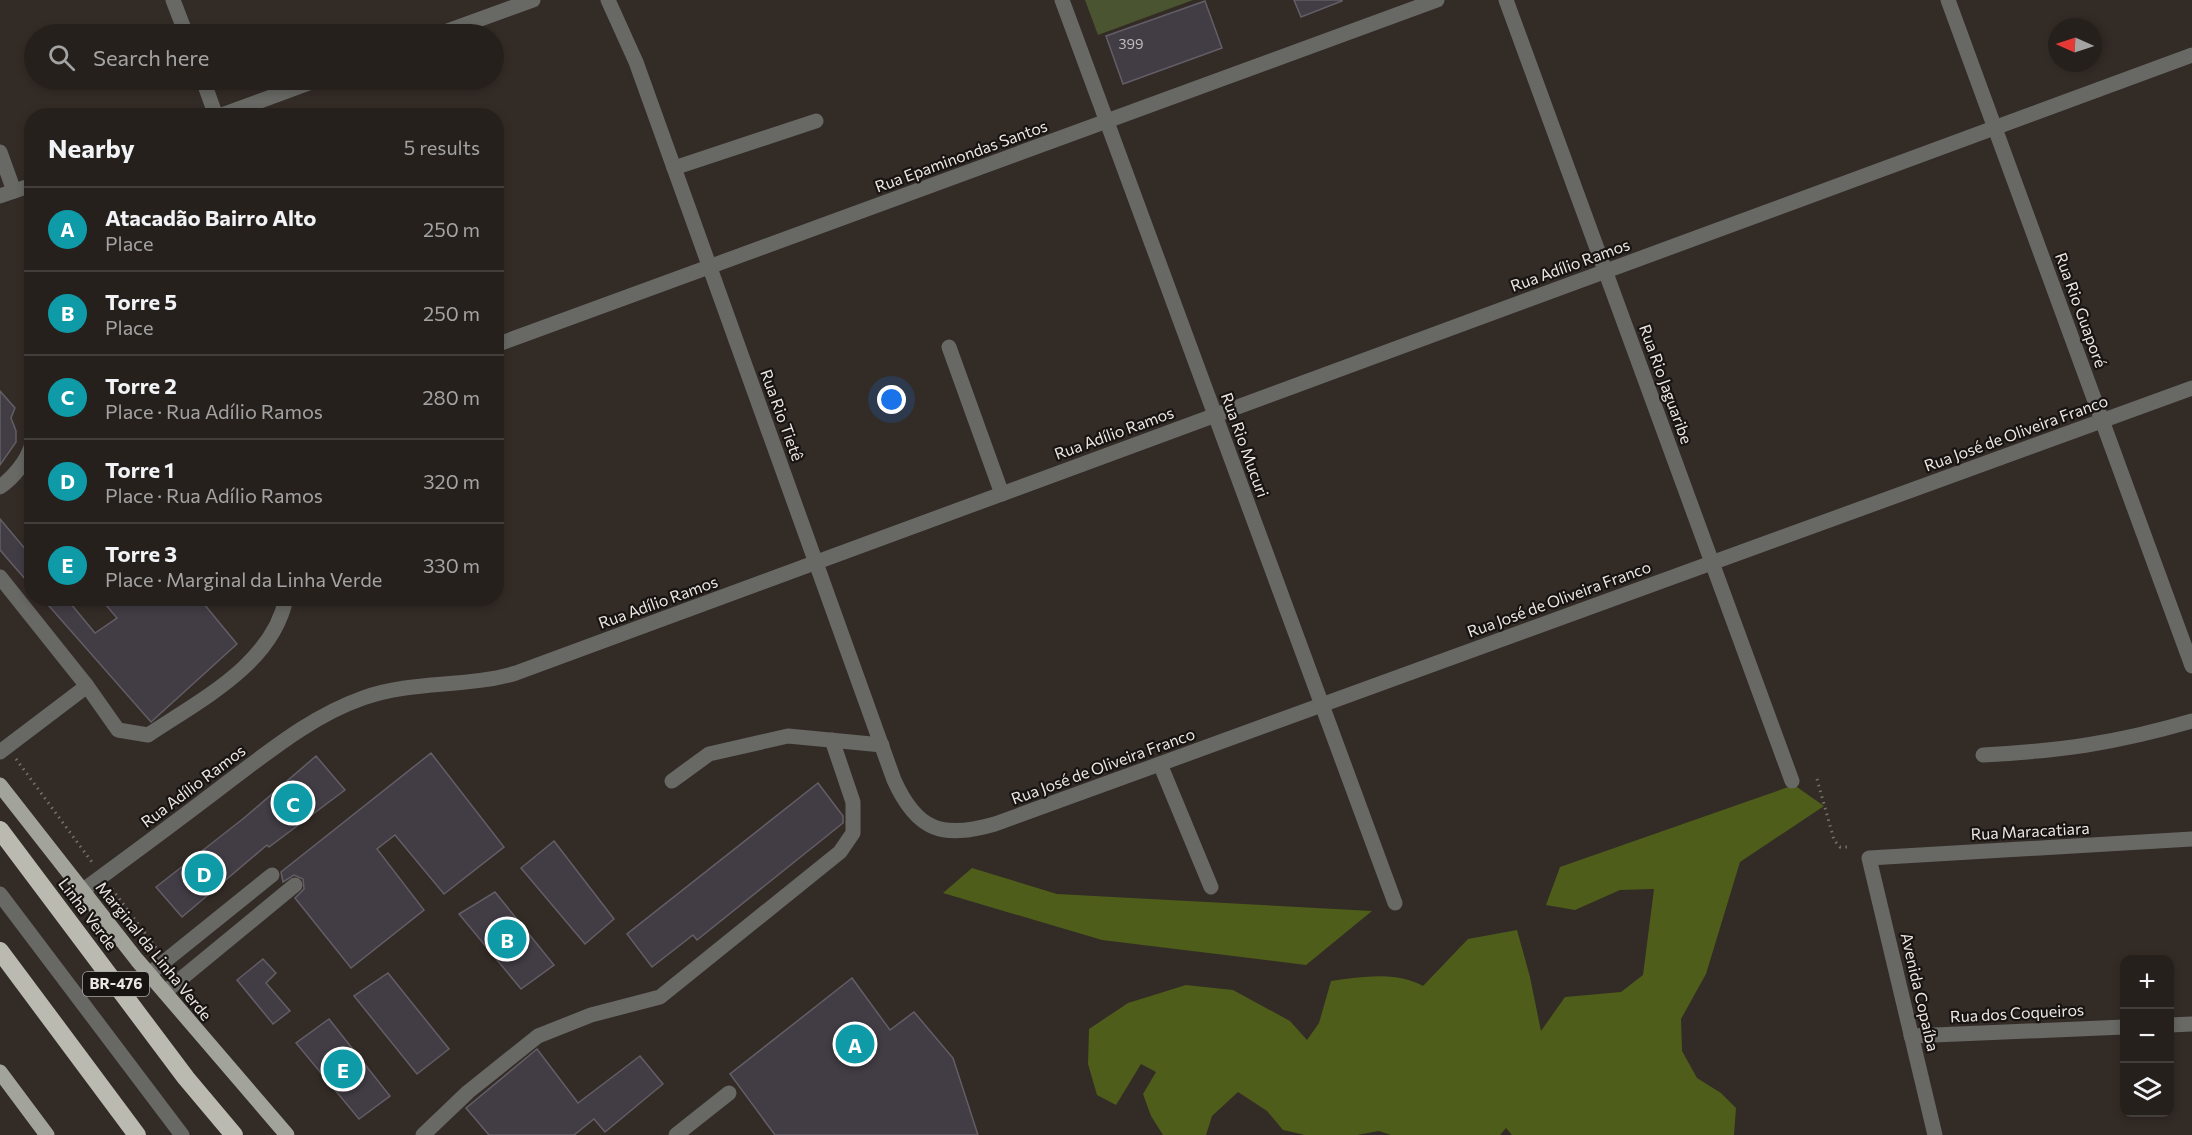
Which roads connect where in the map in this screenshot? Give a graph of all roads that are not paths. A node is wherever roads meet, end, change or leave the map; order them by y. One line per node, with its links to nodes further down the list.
1 (173, 0): 8 (street)
2 (533, 0): 9 (street)
3 (608, 0): 19 (street, Rua Rio Tietê)
4 (1062, 0): 16 (street, Rua Rio Mucuri)
5 (1437, 0): 16 (street, Rua Epaminondas Santos)
6 (1506, 0): 23 (street, Rua Rio Jaguaribe)
7 (1948, 0): 17 (street, Rua Rio Guaporé)
8 (182, 24)
9 (467, 24)
10 (2192, 55): 17 (street, Rua Adílio Ramos)
11 (207, 90): 13 (street)
12 (290, 90): 14 (street)
13 (215, 108)
14 (240, 108)
15 (816, 121): 19 (street)
16 (1107, 121): 22 (street, Rua Epaminondas Santos); 27 (street, Rua Rio Mucuri)
17 (1995, 127): 23 (street, Rua Adílio Ramos); 28 (street, Rua Rio Guaporé)
18 (0, 152): 21 (street)
19 (674, 168): 22 (street, Rua Rio Tietê)
20 (24, 187): 21 (street)
21 (7, 193)
22 (709, 267): 24 (street, Rua Epaminondas Santos); 32 (street, Rua Rio Tietê)
23 (1605, 271): 27 (street, Rua Adílio Ramos); 33 (street, Rua Rio Jaguaribe)
24 (504, 342)
25 (949, 347): 31 (street)
26 (2192, 388): 28 (street, Rua José de Oliveira Franco)
27 (1215, 415): 31 (street, Rua Adílio Ramos); 38 (street, Rua Rio Mucuri)
28 (2102, 420): 33 (street, Rua José de Oliveira Franco); 36 (street, Rua Rio Guaporé)
29 (24, 461): 30 (street)
30 (0, 487)
31 (1002, 494): 32 (street, Rua Adílio Ramos)
32 (816, 563): 41 (street, Rua Rio Tietê); 55 (street, Rua Adílio Ramos)
33 (1712, 563): 38 (street, Rua José de Oliveira Franco); 46 (street, Rua Rio Jaguaribe)
34 (0, 577): 37 (street)
35 (284, 606): 37 (street)
36 (2192, 666)
37 (87, 686): 42 (street)
38 (1322, 705): 44 (street, Rua José de Oliveira Franco); 57 (street, Rua Rio Mucuri)
39 (2192, 721): 43 (street)
40 (832, 740): 41 (street); 45 (street); 74 (street)
41 (882, 745): 49 (street, Rua Rio Tietê)
42 (3, 750)
43 (1983, 755)
44 (1160, 764): 49 (street, Rua José de Oliveira Franco); 54 (street)
45 (672, 781)
46 (1792, 781)
47 (0, 784): 55 (main road, Marginal da Linha Verde)
48 (0, 830): 72 (highway, Linha Verde / BR-476)
49 (936, 830)
50 (2192, 840): 51 (street, Rua Maracatiara)
51 (1869, 858): 64 (street, Avenida Copaíba)
52 (272, 875): 59 (street)
53 (295, 885): 60 (street)
54 (1211, 887)
55 (82, 891): 59 (main road, Marginal da Linha Verde)
56 (0, 894): 71 (street)
57 (1395, 903)
58 (0, 951): 65 (highway)
59 (149, 974): 60 (main road, Marginal da Linha Verde)
60 (165, 992): 73 (main road, Marginal da Linha Verde)
61 (2174, 1024): 62 (street)
62 (2192, 1024)
63 (2120, 1027): 64 (street, Rua dos Coqueiros)
64 (1911, 1036): 76 (street, Avenida Copaíba)
65 (88, 1071): 69 (highway); 70 (highway)
66 (0, 1072): 68 (main road)
67 (729, 1093): 75 (street)
68 (42, 1133)
69 (122, 1135)
70 (137, 1135)
71 (182, 1135)
72 (234, 1135)
73 (287, 1135)
74 (423, 1135)
75 (676, 1135)
76 (1935, 1135)

